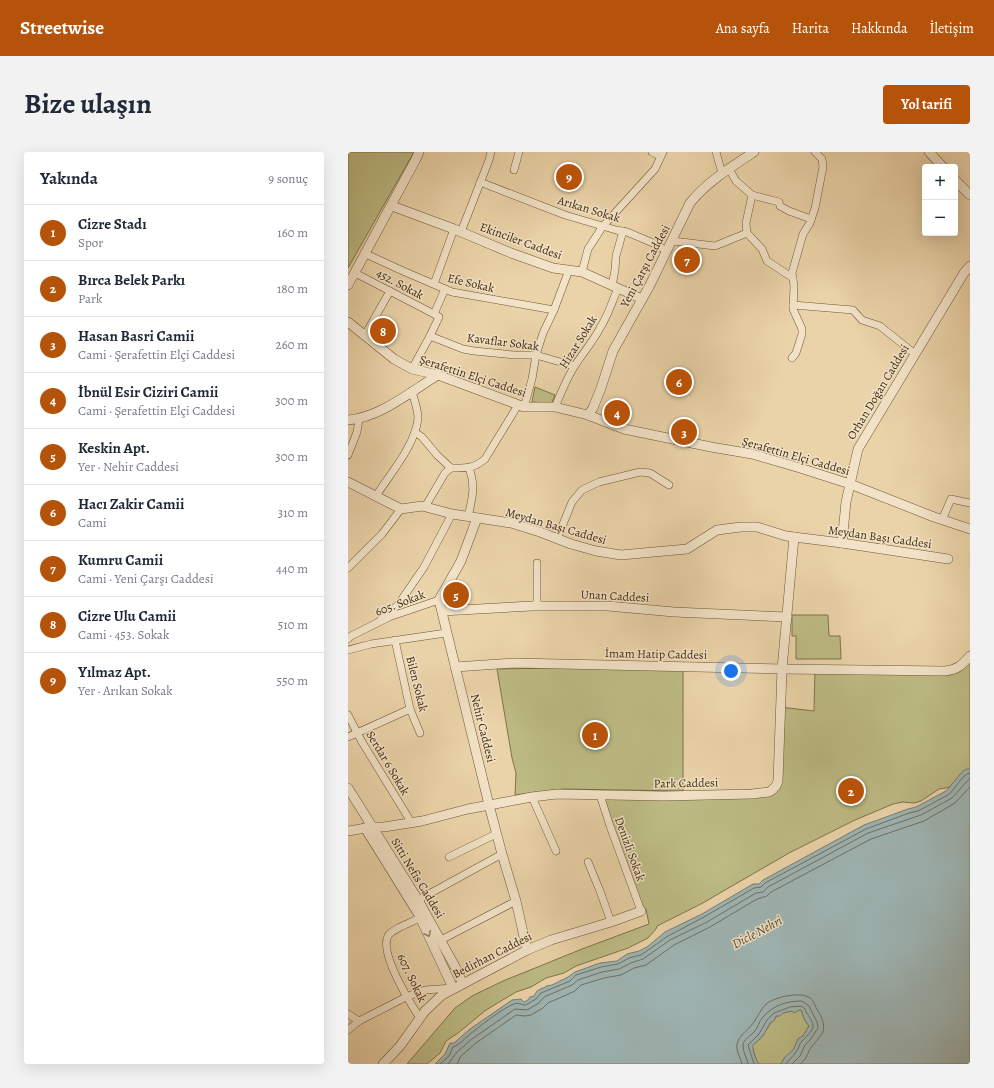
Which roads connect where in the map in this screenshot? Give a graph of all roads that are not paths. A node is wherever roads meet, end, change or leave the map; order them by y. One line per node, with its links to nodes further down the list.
1 (419, 152): 17 (street)
2 (491, 152): 13 (street)
3 (519, 152): 11 (street)
4 (652, 152): 9 (street)
5 (716, 152): 12 (street)
6 (754, 152): 12 (street, Yeni Çarşı Caddesi)
7 (815, 152): 18 (street)
8 (929, 152): 10 (street)
9 (661, 154): 19 (street)
10 (940, 164)
11 (514, 170)
12 (726, 171): 15 (street); 23 (street, Yeni Çarşı Caddesi)
13 (480, 182): 19 (street, Arıkan Sokak); 20 (street)
14 (958, 183): 16 (street)
15 (752, 195): 18 (street); 22 (street)
16 (970, 195)
17 (392, 206): 20 (street, Ekinciler Caddesi); 25 (street)
18 (811, 219): 30 (street)
19 (603, 226): 21 (street, Arıkan Sokak); 28 (street)
20 (457, 230): 27 (street, Ekinciler Caddesi); 31 (street)
21 (623, 231): 24 (street, Arıkan Sokak); 33 (street, Hizar Sokak)
22 (747, 233): 23 (street); 30 (street)
23 (673, 241): 24 (street, Yeni Çarşı Caddesi)
24 (667, 251): 36 (street, Yeni Çarşı Caddesi)
25 (366, 254): 29 (street); 31 (street, Efe Sokak)
26 (970, 266): 43 (street, Orhan Doğan Caddesi)
27 (569, 270): 28 (street, Ekinciler Caddesi); 38 (street)
28 (582, 272): 33 (street, Ekinciler Caddesi)
29 (355, 273): 32 (street); 35 (street, 452. Sokak)
30 (793, 278): 37 (street)
31 (434, 284): 34 (street, Efe Sokak)
32 (348, 285)
33 (615, 287): 36 (street, Ekinciler Caddesi); 46 (street, Hizar Sokak)
34 (445, 289): 38 (street, Efe Sokak); 39 (street)
35 (390, 291): 39 (street, 452. Sokak); 41 (street)
36 (642, 299): 52 (street, Yeni Çarşı Caddesi)
37 (793, 305): 43 (street); 45 (street)
38 (554, 310): 44 (street)
39 (434, 314): 42 (street)
40 (348, 322): 41 (street, Şerafettin Elçi Caddesi)
41 (365, 335): 47 (street, Şerafettin Elçi Caddesi)
42 (430, 336): 44 (street, Kavaflar Sokak); 47 (street)
43 (915, 354): 60 (street, Orhan Doğan Caddesi)
44 (536, 355): 46 (street, Kavaflar Sokak); 50 (street)
45 (792, 358)
46 (574, 366): 51 (street, Hizar Sokak)
47 (412, 369): 48 (street, Şerafettin Elçi Caddesi)
48 (438, 375): 49 (street); 50 (street, Şerafettin Elçi Caddesi)
49 (412, 391): 53 (street); 55 (street)
50 (521, 406): 51 (street, Şerafettin Elçi Caddesi); 58 (street)
51 (555, 407): 52 (street, Şerafettin Elçi Caddesi)
52 (588, 415): 60 (street, Şerafettin Elçi Caddesi)
53 (359, 419): 54 (street); 56 (street)
54 (348, 420)
55 (415, 432): 57 (street); 62 (street)
56 (348, 455)
57 (451, 468): 58 (street); 64 (street)
58 (469, 468): 67 (street)
59 (348, 482): 62 (street)
60 (850, 484): 68 (street, Şerafettin Elçi Caddesi); 72 (street, Orhan Doğan Caddesi)
61 (670, 485): 71 (street)
62 (376, 496): 65 (street)
63 (970, 503): 68 (street)
64 (425, 507): 65 (street, Meydan Başı Caddesi); 66 (street, Meydan Başı Caddesi)
65 (401, 509): 75 (street)
66 (452, 514): 67 (street, Meydan Başı Caddesi); 80 (street)
67 (472, 518): 71 (street, Meydan Başı Caddesi); 76 (street)
68 (942, 520): 69 (street, Şerafettin Elçi Caddesi)
69 (970, 529)
70 (794, 538): 71 (street, Meydan Başı Caddesi); 72 (street, Meydan Başı Caddesi); 79 (street, Park Caddesi)
71 (557, 539)
72 (842, 543): 73 (street, Meydan Başı Caddesi)
73 (948, 559)
74 (537, 563): 77 (street)
75 (348, 568)
76 (439, 600): 78 (street, Nehir Caddesi); 80 (street, 605. Sokak)
77 (537, 606): 78 (street, Unan Caddesi); 79 (street, Unan Caddesi)
78 (442, 611): 81 (street, Nehir Caddesi)
79 (787, 617): 87 (street, Park Caddesi)
80 (377, 623): 82 (street, 605. Sokak)
81 (446, 633): 83 (street); 86 (street, Nehir Caddesi)
82 (348, 638)
83 (395, 640): 84 (street); 88 (street, Bilen Sokak)
84 (348, 650)
85 (970, 656): 87 (street, İmam Hatip Caddesi)
86 (455, 667): 87 (street, İmam Hatip Caddesi); 96 (street, Nehir Caddesi)
87 (782, 669): 94 (street, Park Caddesi)
88 (410, 709): 90 (street); 91 (street, Bilen Sokak)
89 (348, 715): 90 (street, Serdar 6 Sokak)
90 (357, 733): 92 (street); 97 (street, Serdar 6 Sokak)
91 (420, 733)
92 (348, 737)
93 (348, 788): 98 (street, Sitti Nefis Caddesi)
94 (600, 795): 95 (street, Park Caddesi); 107 (street, Denizli Sokak)
95 (532, 797): 96 (street, Park Caddesi); 101 (street)
96 (489, 805): 97 (street, Park Caddesi); 100 (street, Nehir Caddesi)
97 (410, 822): 98 (street, Park Caddesi)
98 (369, 827): 99 (street, Park Caddesi); 105 (street, Sitti Nefis Caddesi); 108 (street)
99 (348, 831)
100 (496, 834): 102 (street, Nehir Caddesi); 103 (street)
101 (556, 851)
102 (502, 854): 105 (street); 106 (street, Nehir Caddesi)
103 (449, 857)
104 (588, 862): 109 (street)
105 (418, 900): 110 (street, Sitti Nefis Caddesi)
106 (516, 901): 110 (street); 111 (street, Nehir Caddesi)
107 (641, 911): 109 (street, Bedirhan Caddesi)
108 (420, 918): 113 (street, one-way to 113); 114 (street, 607. Sokak)
109 (611, 922): 111 (street, Bedirhan Caddesi)
110 (441, 940): 112 (street, Sitti Nefis Caddesi)
111 (527, 950): 112 (street, Bedirhan Caddesi)
112 (462, 983): 113 (street, Bedirhan Caddesi)
113 (453, 988): 114 (street); 116 (street, Bedirhan Caddesi)
114 (406, 997): 116 (street, 607. Sokak); 117 (street)
115 (348, 1014): 117 (street)
116 (420, 1018): 119 (street, Bedirhan Caddesi)
117 (359, 1020): 118 (street)
118 (348, 1030)
119 (383, 1064)

